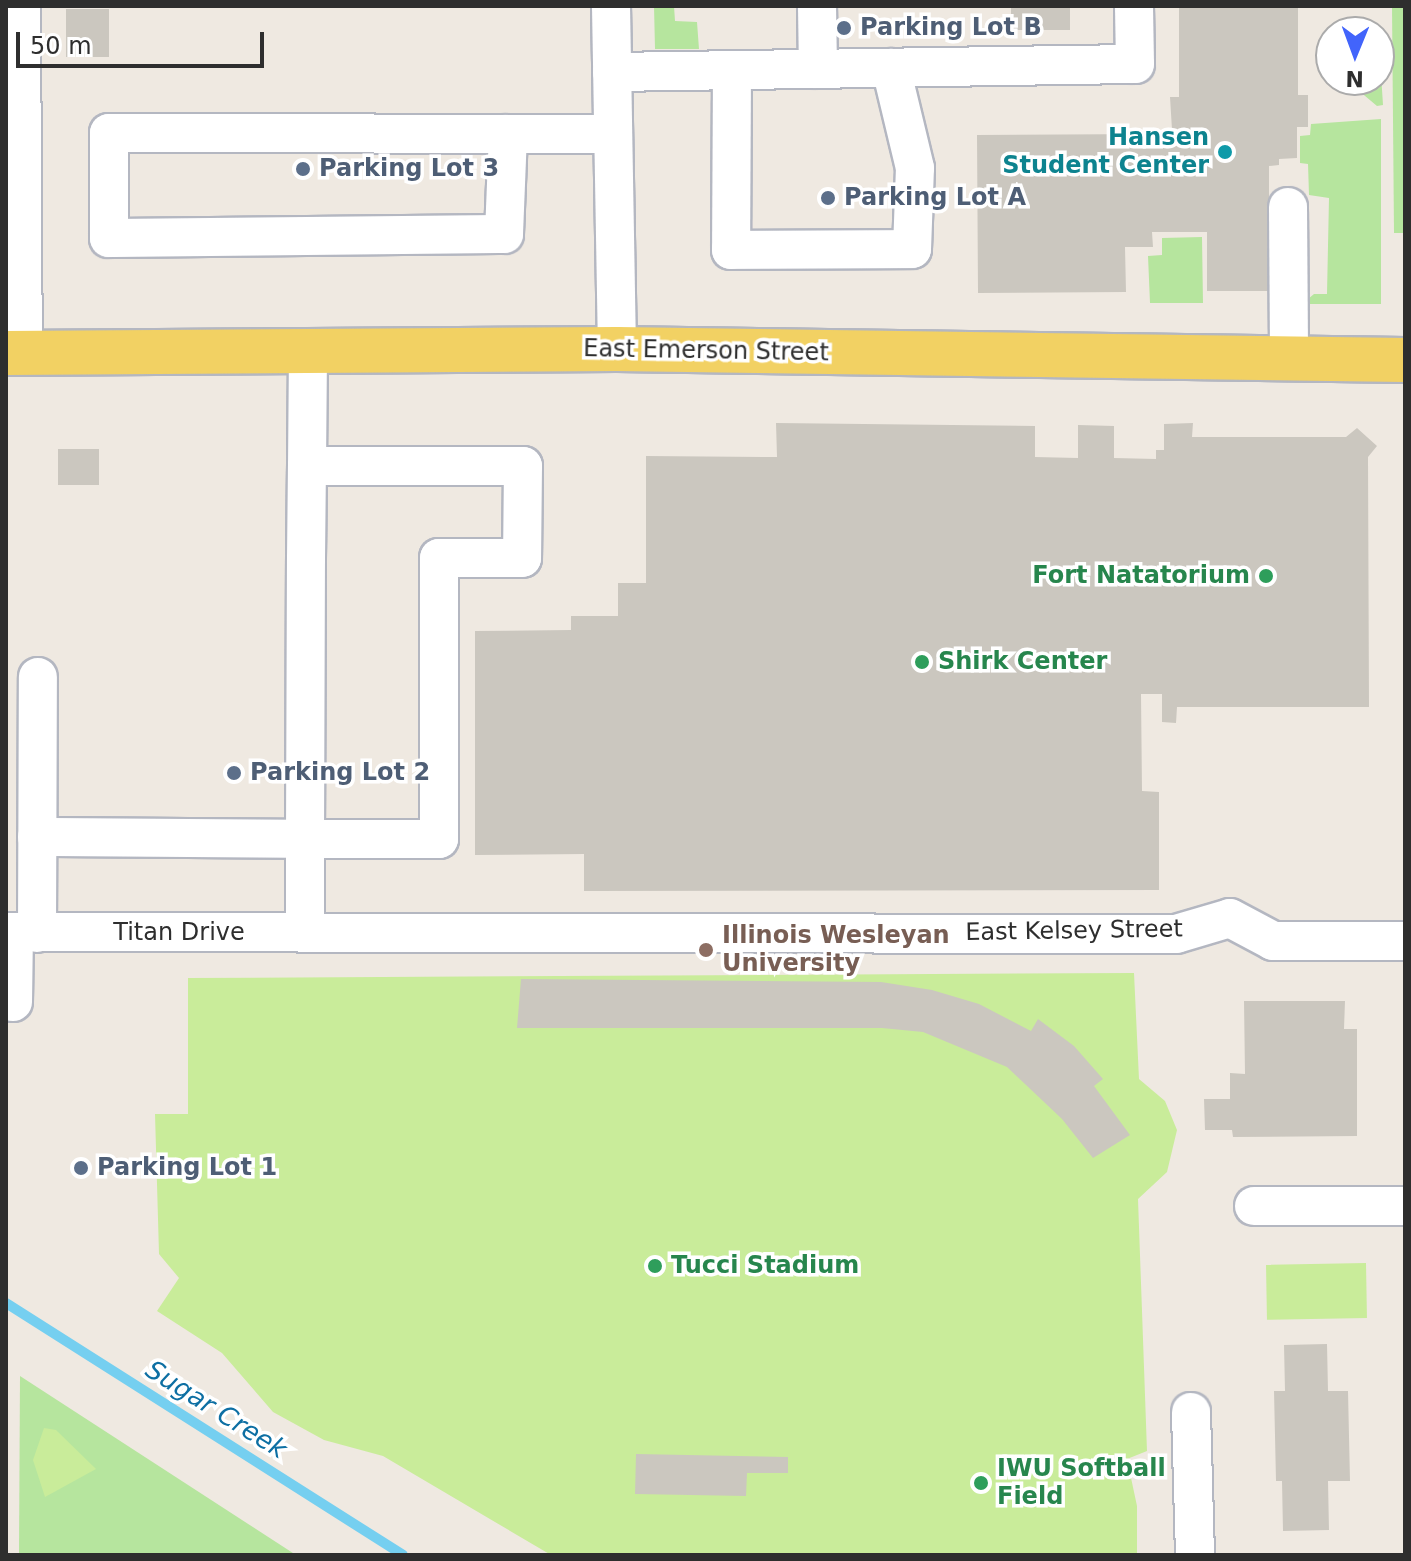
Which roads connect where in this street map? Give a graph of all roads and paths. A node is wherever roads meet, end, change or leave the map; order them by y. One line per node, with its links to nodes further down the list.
1 (21, 6): 13 (street)
2 (611, 6): 8 (street)
3 (817, 6): 6 (street)
4 (1134, 6): 5 (street)
5 (891, 68): 6 (street); 7 (street)
6 (818, 69): 7 (street)
7 (732, 71): 8 (street)
8 (612, 72): 10 (street)
9 (508, 134): 9 (street); 10 (street)
10 (613, 134): 12 (street)
11 (1288, 207): 15 (street)
12 (617, 349): 14 (main road, East Emerson Street); 15 (main road, East Emerson Street)
13 (15, 353): 14 (main road, East Emerson Street)
14 (308, 353): 17 (street)
15 (1289, 359): 16 (main road, East Emerson Street)
16 (1405, 360)
17 (307, 466): 20 (street); 20 (street)
18 (38, 677): 19 (street)
19 (37, 837): 20 (street); 21 (street)
20 (305, 839): 22 (street)
21 (19, 933): 22 (street, Titan Drive); 25 (street)
22 (305, 933): 23 (street, Titan Drive)
23 (353, 934): 24 (street, East Kelsey Street)
24 (1405, 941)
25 (13, 1002)
26 (1254, 1206): 27 (street)
27 (1405, 1206)
28 (1191, 1412): 29 (street)
29 (1195, 1555)

